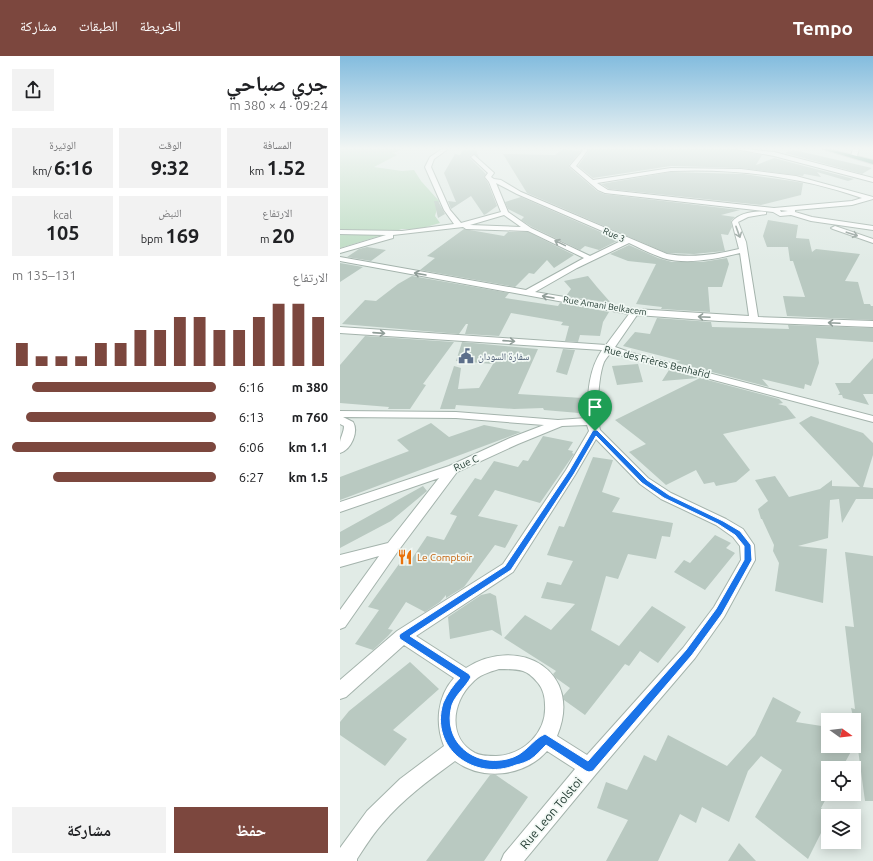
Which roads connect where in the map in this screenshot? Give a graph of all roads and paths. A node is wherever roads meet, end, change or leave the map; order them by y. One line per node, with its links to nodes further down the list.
1 (437, 187): 10 (street)
2 (497, 187): 9 (street)
3 (508, 187): 15 (street, Rue 3)
4 (597, 187): 7 (street)
5 (835, 187): 6 (street)
6 (870, 198): 8 (street)
7 (775, 211): 8 (street); 17 (street, one-way to 17)
8 (789, 212): 11 (street); 16 (street, one-way to 16)
9 (505, 213): 10 (street); 12 (street)
10 (459, 226): 12 (street); 14 (street)
11 (873, 228)
12 (529, 229): 20 (street, one-way to 12)
13 (340, 232): 14 (street)
14 (402, 232): 18 (street)
15 (627, 240): 17 (street, Rue 3); 20 (street)
16 (873, 241)
17 (743, 250): 23 (street)
18 (340, 251)
19 (340, 259): 21 (street, Rue Amani Belkacem, one-way to 19)
20 (591, 259): 21 (street)
21 (527, 293): 22 (street, Rue Amani Belkacem, one-way to 21)
22 (635, 312): 23 (street, Rue Amani Belkacem, one-way to 22); 26 (street)
23 (754, 319): 24 (street, Rue Amani Belkacem, one-way to 23)
24 (873, 324)
25 (340, 330): 26 (street, Rue des Frères Benhafid, one-way to 26)
26 (610, 348): 28 (street, Rue des Frères Benhafid); 31 (street)
27 (340, 414): 30 (street)
28 (873, 419)
29 (340, 420): 32 (street)
30 (560, 424): 31 (street, Rue C); 33 (street, Rue C)
31 (594, 426): 38 (street); 43 (street, Rue Leon Tolstoi)
32 (340, 449)
33 (453, 469): 34 (street, Rue C); 35 (street)
34 (340, 507)
35 (393, 547): 36 (street); 37 (street)
36 (340, 561)
37 (340, 622)
38 (403, 636): 39 (street); 40 (street)
39 (466, 677): 41 (street); 42 (street)
40 (340, 691)
41 (545, 739): 42 (street); 43 (street)
42 (455, 749): 44 (street)
43 (589, 767): 45 (street, Rue Leon Tolstoi)
44 (347, 861)
45 (511, 861)

